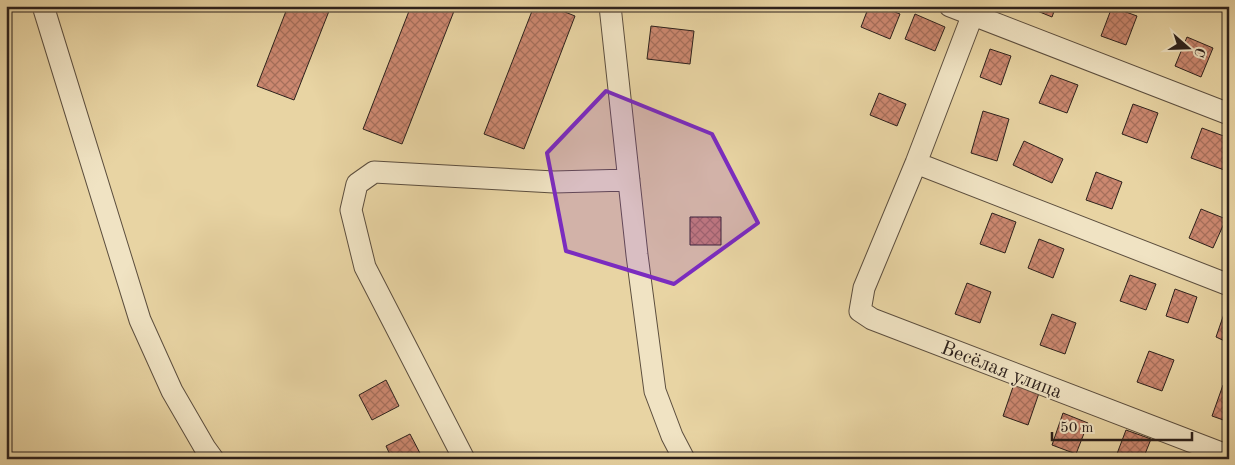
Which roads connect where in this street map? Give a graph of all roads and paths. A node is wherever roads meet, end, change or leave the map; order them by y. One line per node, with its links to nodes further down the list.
1 (42, 6): 10 (street)
2 (610, 6): 7 (street)
3 (950, 6): 4 (street)
4 (974, 11): 5 (street); 6 (street)
5 (1229, 114)
6 (916, 163): 8 (street); 9 (street, Весёлая улица)
7 (629, 180): 11 (street); 12 (street)
8 (1229, 285)
9 (1229, 456)
10 (213, 459)
11 (464, 459)
12 (684, 459)

